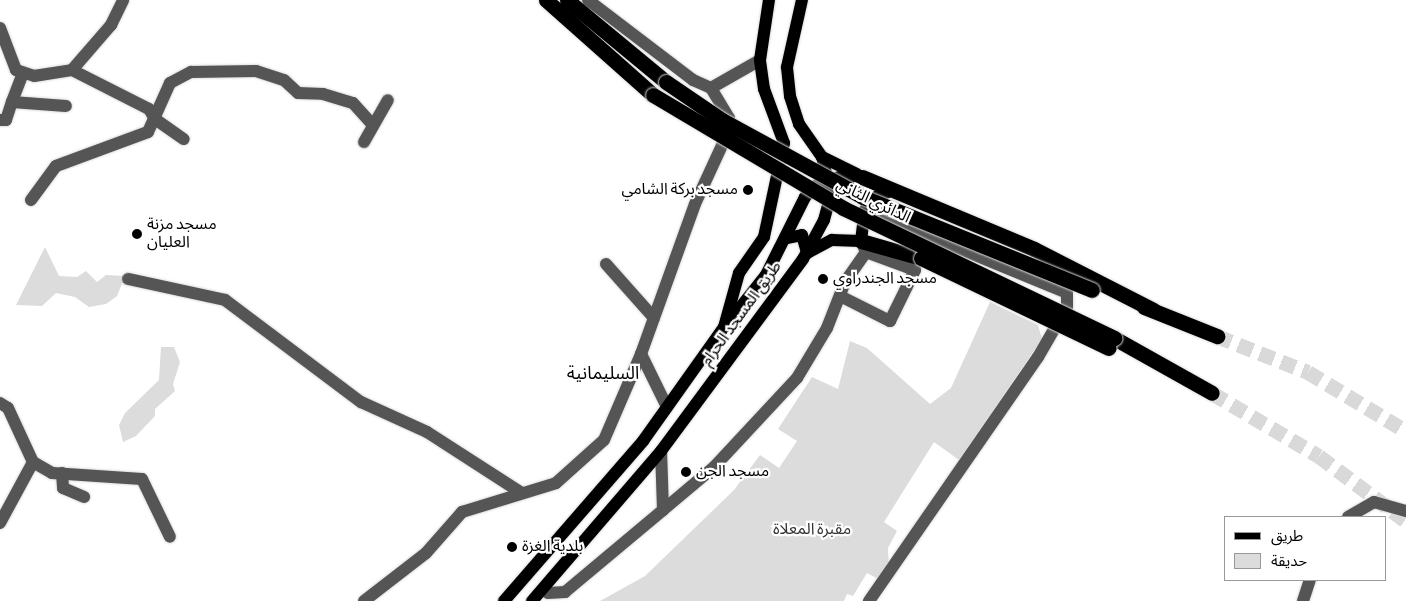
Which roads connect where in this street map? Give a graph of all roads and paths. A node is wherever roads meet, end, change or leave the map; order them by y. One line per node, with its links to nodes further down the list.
1 (123, 0): 11 (street)
2 (539, 0): 8 (highway)
3 (546, 0): 8 (highway, الدائري الثاني)
4 (588, 0): 13 (street)
5 (768, 0): 10 (main road, طريق المسجد الحرام)
6 (802, 0): 22 (main road, طريق المسجد الحرام)
7 (568, 1): 33 (highway, الدائري الثاني, bridge)
8 (570, 24): 38 (highway, الدائري الثاني, bridge)
9 (0, 28): 12 (street)
10 (760, 60): 13 (street); 36 (main road, طريق المسجد الحرام)
11 (72, 70): 12 (street); 17 (street)
12 (23, 73): 15 (street)
13 (711, 88): 35 (street)
14 (388, 100): 19 (street)
15 (12, 102): 16 (street); 18 (street)
16 (66, 106)
17 (155, 119): 19 (street); 20 (street); 26 (street)
18 (0, 120)
19 (373, 125): 21 (street)
20 (184, 139)
21 (364, 142)
22 (822, 157): 23 (main road); 24 (main road, طريق المسجد الحرام)
23 (862, 177): 24 (main road); 25 (highway)
24 (828, 181): 28 (main road); 30 (main road, طريق المسجد الحرام)
25 (893, 190): 27 (main road); 33 (highway)
26 (31, 200)
27 (866, 210): 29 (main road); 59 (street)
28 (788, 238): 30 (main road); 36 (main road)
29 (864, 246): 30 (main road); 34 (street); 34 (street); 38 (highway, bridge)
30 (807, 253): 43 (main road, طريق المسجد الحرام)
31 (606, 264): 35 (street)
32 (128, 279): 46 (street)
33 (1095, 284): 37 (highway, الدائري الثاني)
34 (840, 296): 48 (street)
35 (654, 318): 39 (street)
36 (724, 328): 42 (main road, طريق المسجد الحرام)
37 (1217, 336)
38 (1112, 343): 40 (highway, الدائري الثاني)
39 (642, 354): 42 (street); 46 (street)
40 (1212, 393)
41 (0, 403): 44 (street)
42 (667, 407): 57 (main road, طريق المسجد الحرام)
43 (661, 452): 48 (street); 53 (main road, طريق المسجد الحرام)
44 (32, 462): 45 (street); 51 (street)
45 (62, 473): 47 (street); 52 (street)
46 (520, 492): 56 (street)
47 (84, 496)
48 (663, 510): 55 (street)
49 (1406, 511): 50 (street)
50 (1350, 516)
51 (0, 523)
52 (170, 538)
53 (557, 577): 55 (main road); 58 (main road, طريق المسجد الحرام)
54 (1310, 581): 60 (street)
55 (546, 597)
56 (364, 601)
57 (504, 601)
58 (532, 601)
59 (869, 601)
60 (1303, 601)

